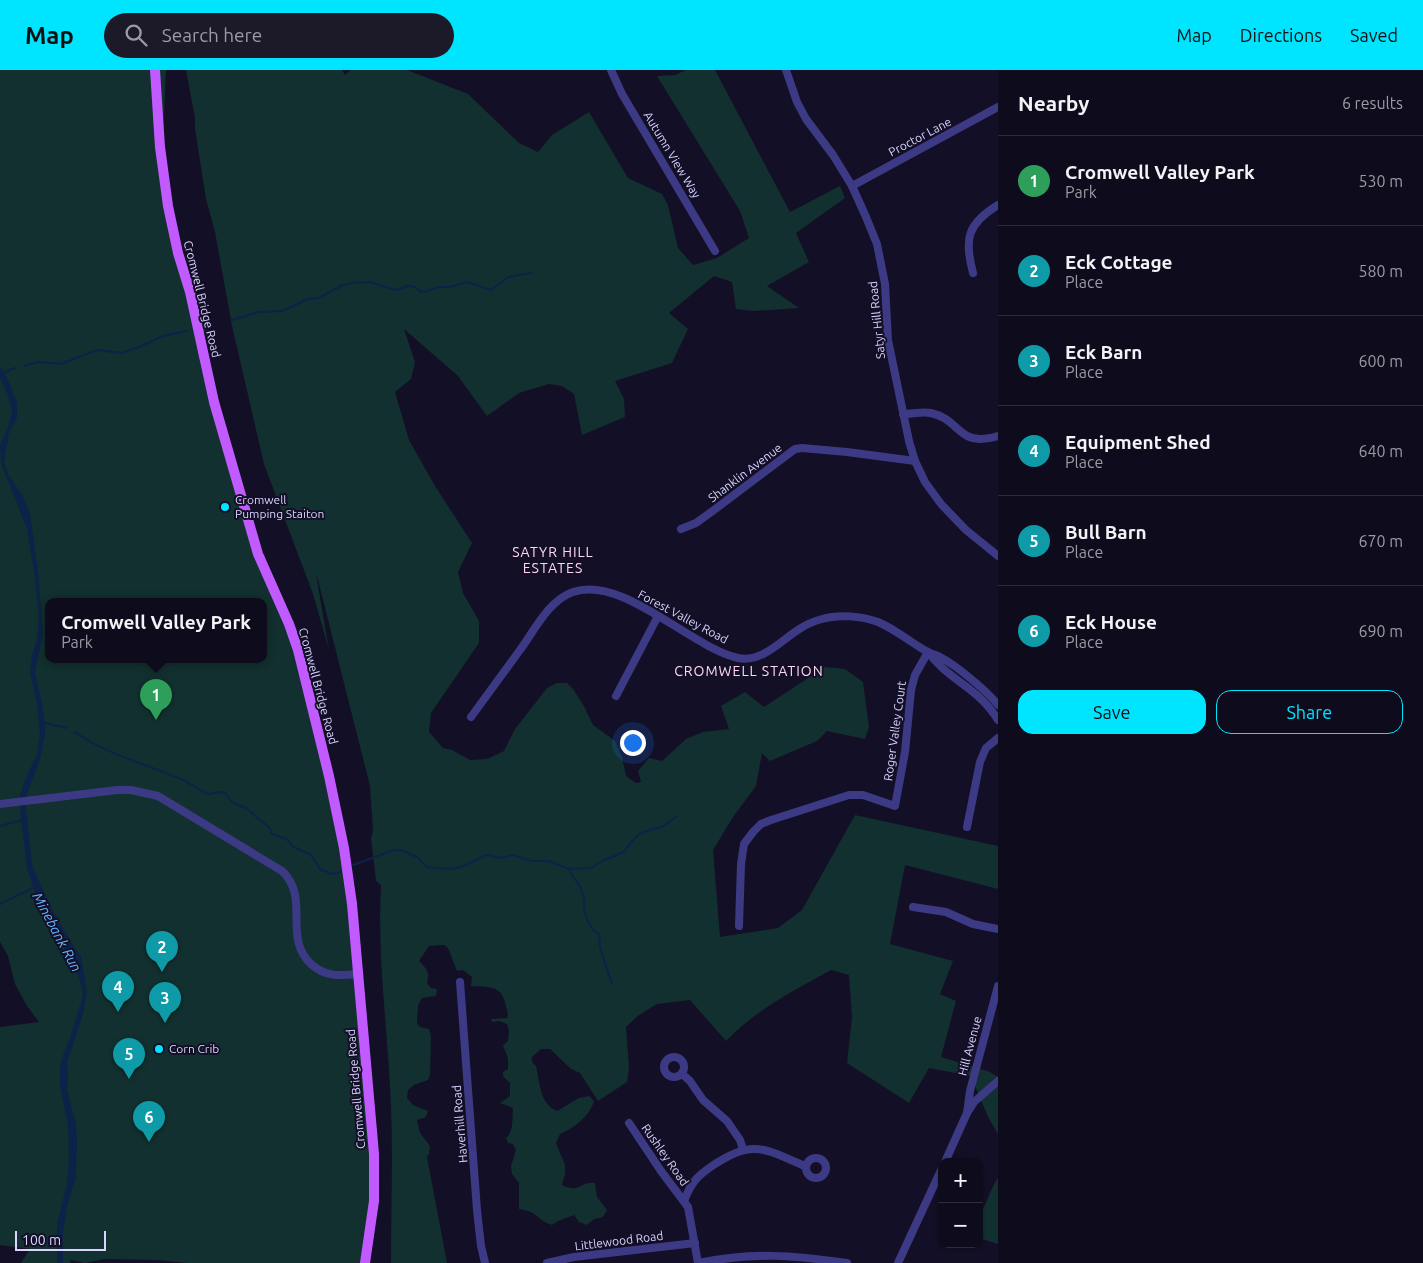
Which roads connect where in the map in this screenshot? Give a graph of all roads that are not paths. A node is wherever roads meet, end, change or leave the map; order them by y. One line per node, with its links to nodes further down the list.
1 (155, 70): 26 (main road, Cromwell Bridge Road)
2 (611, 70): 7 (street, Autumn View Way)
3 (786, 70): 5 (street, Satyr Hill Road)
4 (998, 107): 5 (street, Proctor Lane)
5 (852, 186): 9 (street, Satyr Hill Road)
6 (998, 206): 8 (street)
7 (715, 251)
8 (974, 273)
9 (903, 414): 10 (street); 11 (street, Satyr Hill Road)
10 (998, 436)
11 (915, 461): 12 (street, Shanklin Avenue); 13 (street, Satyr Hill Road)
12 (681, 529)
13 (998, 556)
14 (658, 616): 15 (street, Forest Valley Road); 16 (street); 18 (street, Forest Valley Road)
15 (928, 652): 17 (street, Forest Valley Road); 19 (street, Forest Valley Road); 24 (street, Roger Valley Court)
16 (616, 696)
17 (998, 705)
18 (471, 717)
19 (998, 720)
20 (998, 738): 22 (street)
21 (0, 804): 26 (street)
22 (967, 827)
23 (913, 907): 25 (street)
24 (739, 926)
25 (998, 930)
26 (358, 974): 40 (main road, Cromwell Bridge Road)
27 (460, 982): 41 (street, Haverhill Road)
28 (998, 986): 31 (street, Hill Avenue)
29 (682, 1074): 33 (street)
30 (998, 1081): 31 (street)
31 (967, 1113): 34 (street)
32 (628, 1123): 37 (street, Rushley Road)
33 (743, 1149): 35 (street); 37 (street, Rushley Road)
34 (947, 1158)
35 (806, 1166)
36 (938, 1177): 45 (street)
37 (684, 1201): 38 (street, Rushley Road)
38 (695, 1243): 42 (street, Littlewood Road); 43 (street, Rushley Road)
39 (781, 1259): 43 (street); 44 (street)
40 (365, 1263)
41 (485, 1263)
42 (547, 1263)
43 (698, 1263)
44 (847, 1263)
45 (898, 1263)

